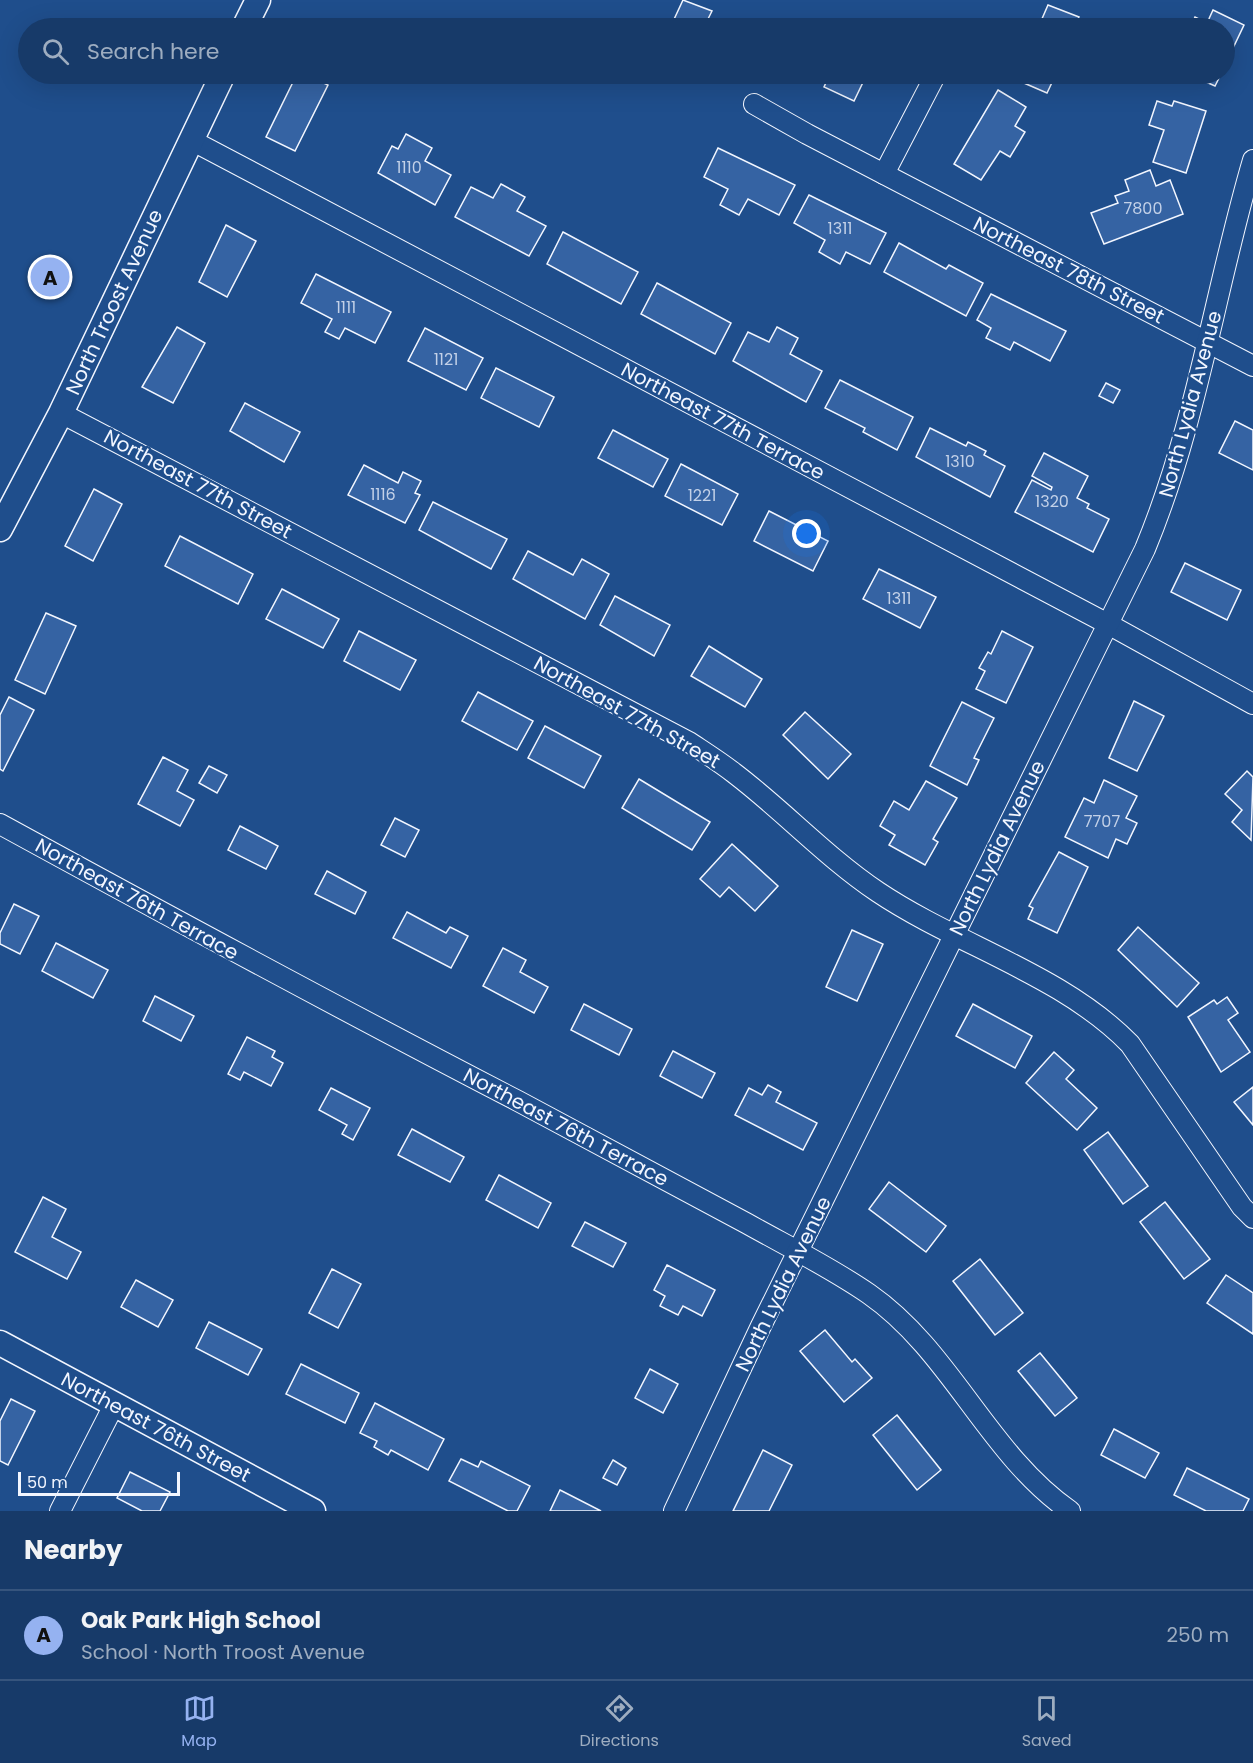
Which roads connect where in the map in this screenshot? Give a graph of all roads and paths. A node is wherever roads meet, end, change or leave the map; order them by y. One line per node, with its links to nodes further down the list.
1 (258, 0): 2 (street)
2 (249, 18)
3 (218, 84): 6 (street, North Troost Avenue)
4 (931, 84): 8 (street)
5 (754, 104): 8 (street, Northeast 78th Street)
6 (191, 140): 11 (street, North Troost Avenue); 13 (street, Northeast 77th Terrace)
7 (1253, 160): 9 (street, North Lydia Avenue)
8 (884, 174): 9 (street, Northeast 78th Street)
9 (1207, 342): 10 (street, Northeast 78th Street); 13 (street, North Lydia Avenue)
10 (1253, 366)
11 (61, 413): 12 (street, North Troost Avenue); 16 (street, Northeast 77th Street)
12 (0, 528)
13 (1108, 624): 14 (street, Northeast 77th Terrace); 16 (street, North Lydia Avenue)
14 (1253, 704)
15 (0, 824): 18 (street, Northeast 76th Terrace)
16 (953, 935): 17 (street, Northeast 77th Street); 18 (street, North Lydia Avenue)
17 (1253, 1218)
18 (798, 1252): 23 (street, North Lydia Avenue); 24 (street, Northeast 76th Terrace)
19 (0, 1342): 20 (street, Northeast 76th Street)
20 (114, 1404): 21 (street); 22 (street, Northeast 76th Street)
21 (60, 1511)
22 (313, 1511)
23 (674, 1511)
24 (1070, 1511)

